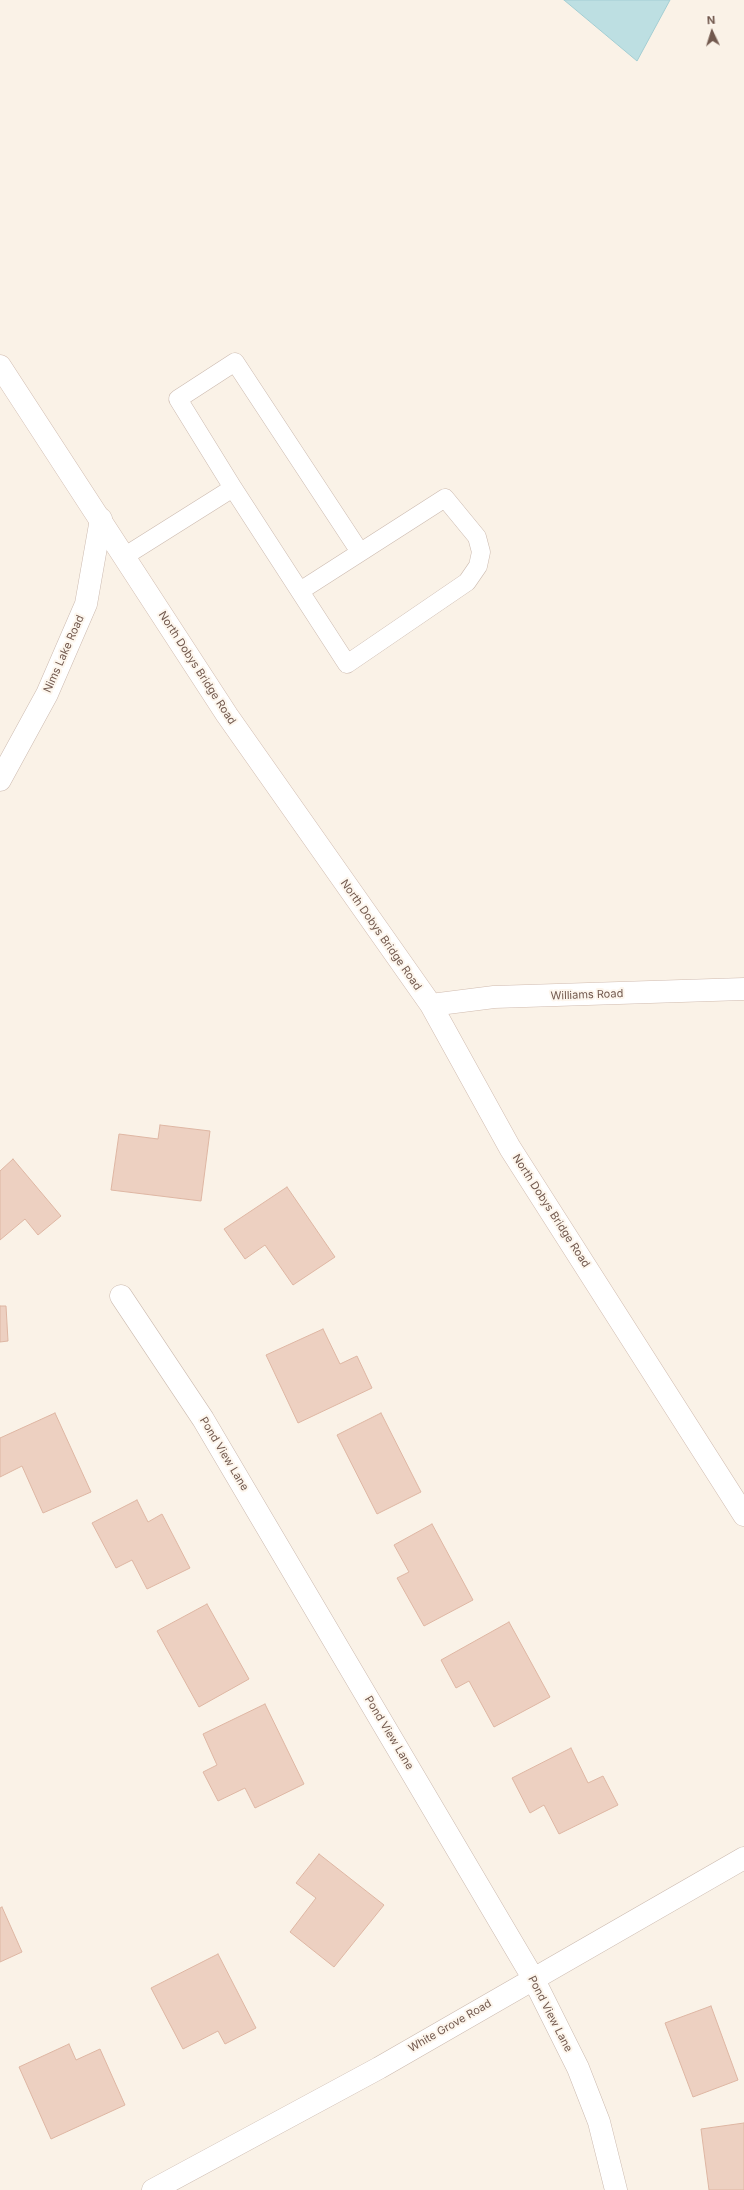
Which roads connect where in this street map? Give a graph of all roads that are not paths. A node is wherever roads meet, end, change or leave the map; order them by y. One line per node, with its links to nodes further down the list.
1 (0, 366): 3 (street, North Dobys Bridge Road)
2 (234, 488): 4 (lane); 5 (lane); 6 (lane)
3 (101, 519): 5 (street, North Dobys Bridge Road); 7 (street, Nims Lake Road)
4 (360, 552): 6 (lane); 6 (lane)
5 (125, 556): 9 (street, North Dobys Bridge Road)
6 (300, 591)
7 (0, 780)
8 (744, 989): 9 (street, Williams Road)
9 (431, 1005): 11 (street, North Dobys Bridge Road)
10 (121, 1296): 13 (street, Pond View Lane)
11 (744, 1515)
12 (744, 1858): 13 (street, White Grove Road)
13 (533, 1978): 14 (street, White Grove Road); 15 (street, Pond View Lane)
14 (153, 2190)
15 (616, 2190)

